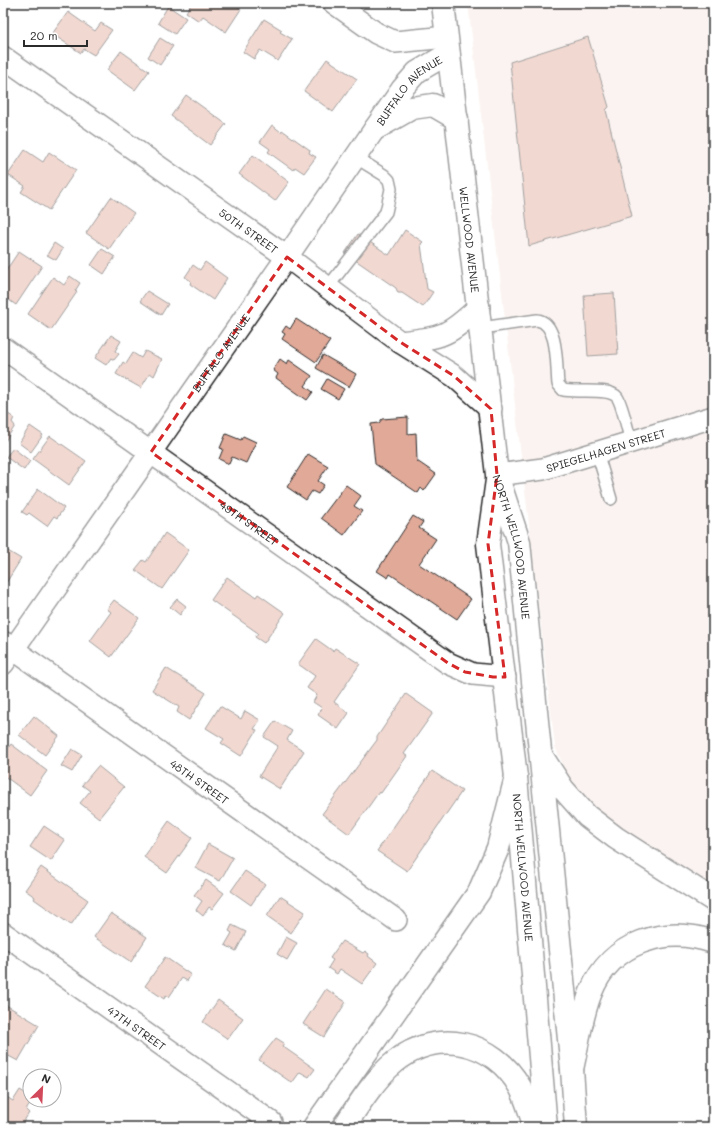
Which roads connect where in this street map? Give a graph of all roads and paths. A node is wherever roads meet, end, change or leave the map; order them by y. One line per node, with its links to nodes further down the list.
1 (334, 3): 3 (street)
2 (443, 3): 3 (main road, WELLWOOD AVENUE)
3 (448, 45): 5 (main road, WELLWOOD AVENUE); 6 (street, BUFFALO AVENUE)
4 (3, 57): 8 (street, 50TH STREET)
5 (457, 119): 6 (main road); 10 (main road, WELLWOOD AVENUE)
6 (375, 129): 7 (street, BUFFALO AVENUE)
7 (355, 157): 8 (street, BUFFALO AVENUE); 9 (lane)
8 (287, 257): 9 (street, 50TH STREET); 16 (street, BUFFALO AVENUE)
9 (328, 287): 11 (street, 50TH STREET)
10 (480, 317): 11 (street); 13 (main road, WELLWOOD AVENUE); 15 (lane)
11 (400, 342): 13 (street, 50TH STREET)
12 (3, 348): 16 (street, 49TH STREET)
13 (491, 409): 18 (main road, WELLWOOD AVENUE)
14 (713, 417): 15 (street, SPIEGELHAGEN STREET)
15 (631, 442): 17 (street, SPIEGELHAGEN STREET)
16 (151, 452): 20 (street, BUFFALO AVENUE); 21 (street, 49TH STREET)
17 (597, 452): 18 (street, SPIEGELHAGEN STREET); 19 (lane)
18 (497, 475): 21 (main road, NORTH WELLWOOD AVENUE); 22 (main road, NORTH WELLWOOD AVENUE)
19 (611, 499)
20 (7, 652): 25 (street, 48TH STREET)
21 (505, 676): 23 (main road, NORTH WELLWOOD AVENUE)
22 (541, 754): 24 (main road); 28 (main road, NORTH WELLWOOD AVENUE)
23 (516, 777): 30 (main road); 33 (main road, NORTH WELLWOOD AVENUE)
24 (713, 900)
25 (396, 920)
26 (3, 933): 29 (street, 47TH STREET)
27 (713, 942): 28 (main road)
28 (572, 1069): 34 (main road, NORTH WELLWOOD AVENUE)
29 (269, 1124)
30 (314, 1127)
31 (344, 1127): 32 (main road)
32 (534, 1127)
33 (546, 1127)
34 (576, 1127)

